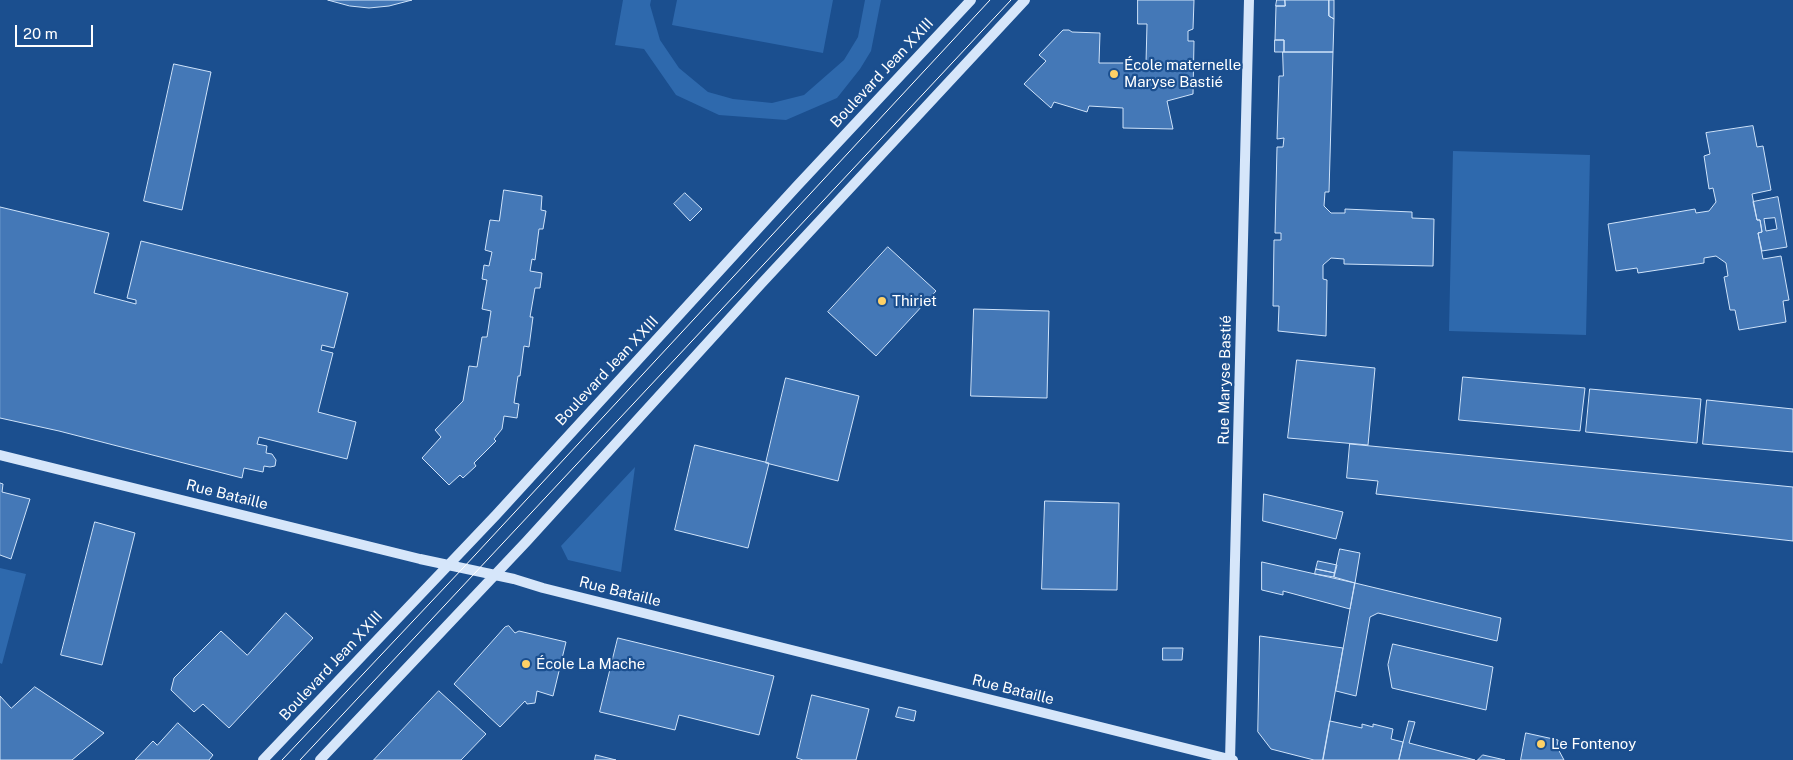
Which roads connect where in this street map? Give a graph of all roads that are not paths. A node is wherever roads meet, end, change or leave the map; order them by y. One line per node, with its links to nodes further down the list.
1 (971, 0): 5 (main road, Boulevard Jean XXIII)
2 (1025, 0): 6 (main road)
3 (1249, 0): 9 (main road, Rue Maryse Bastié)
4 (0, 454): 5 (main road, Rue Bataille)
5 (449, 565): 6 (main road, Rue Bataille); 7 (main road, Boulevard Jean XXIII)
6 (494, 576): 8 (main road); 9 (main road, Rue Bataille)
7 (263, 760)
8 (320, 760)
9 (1231, 760)

